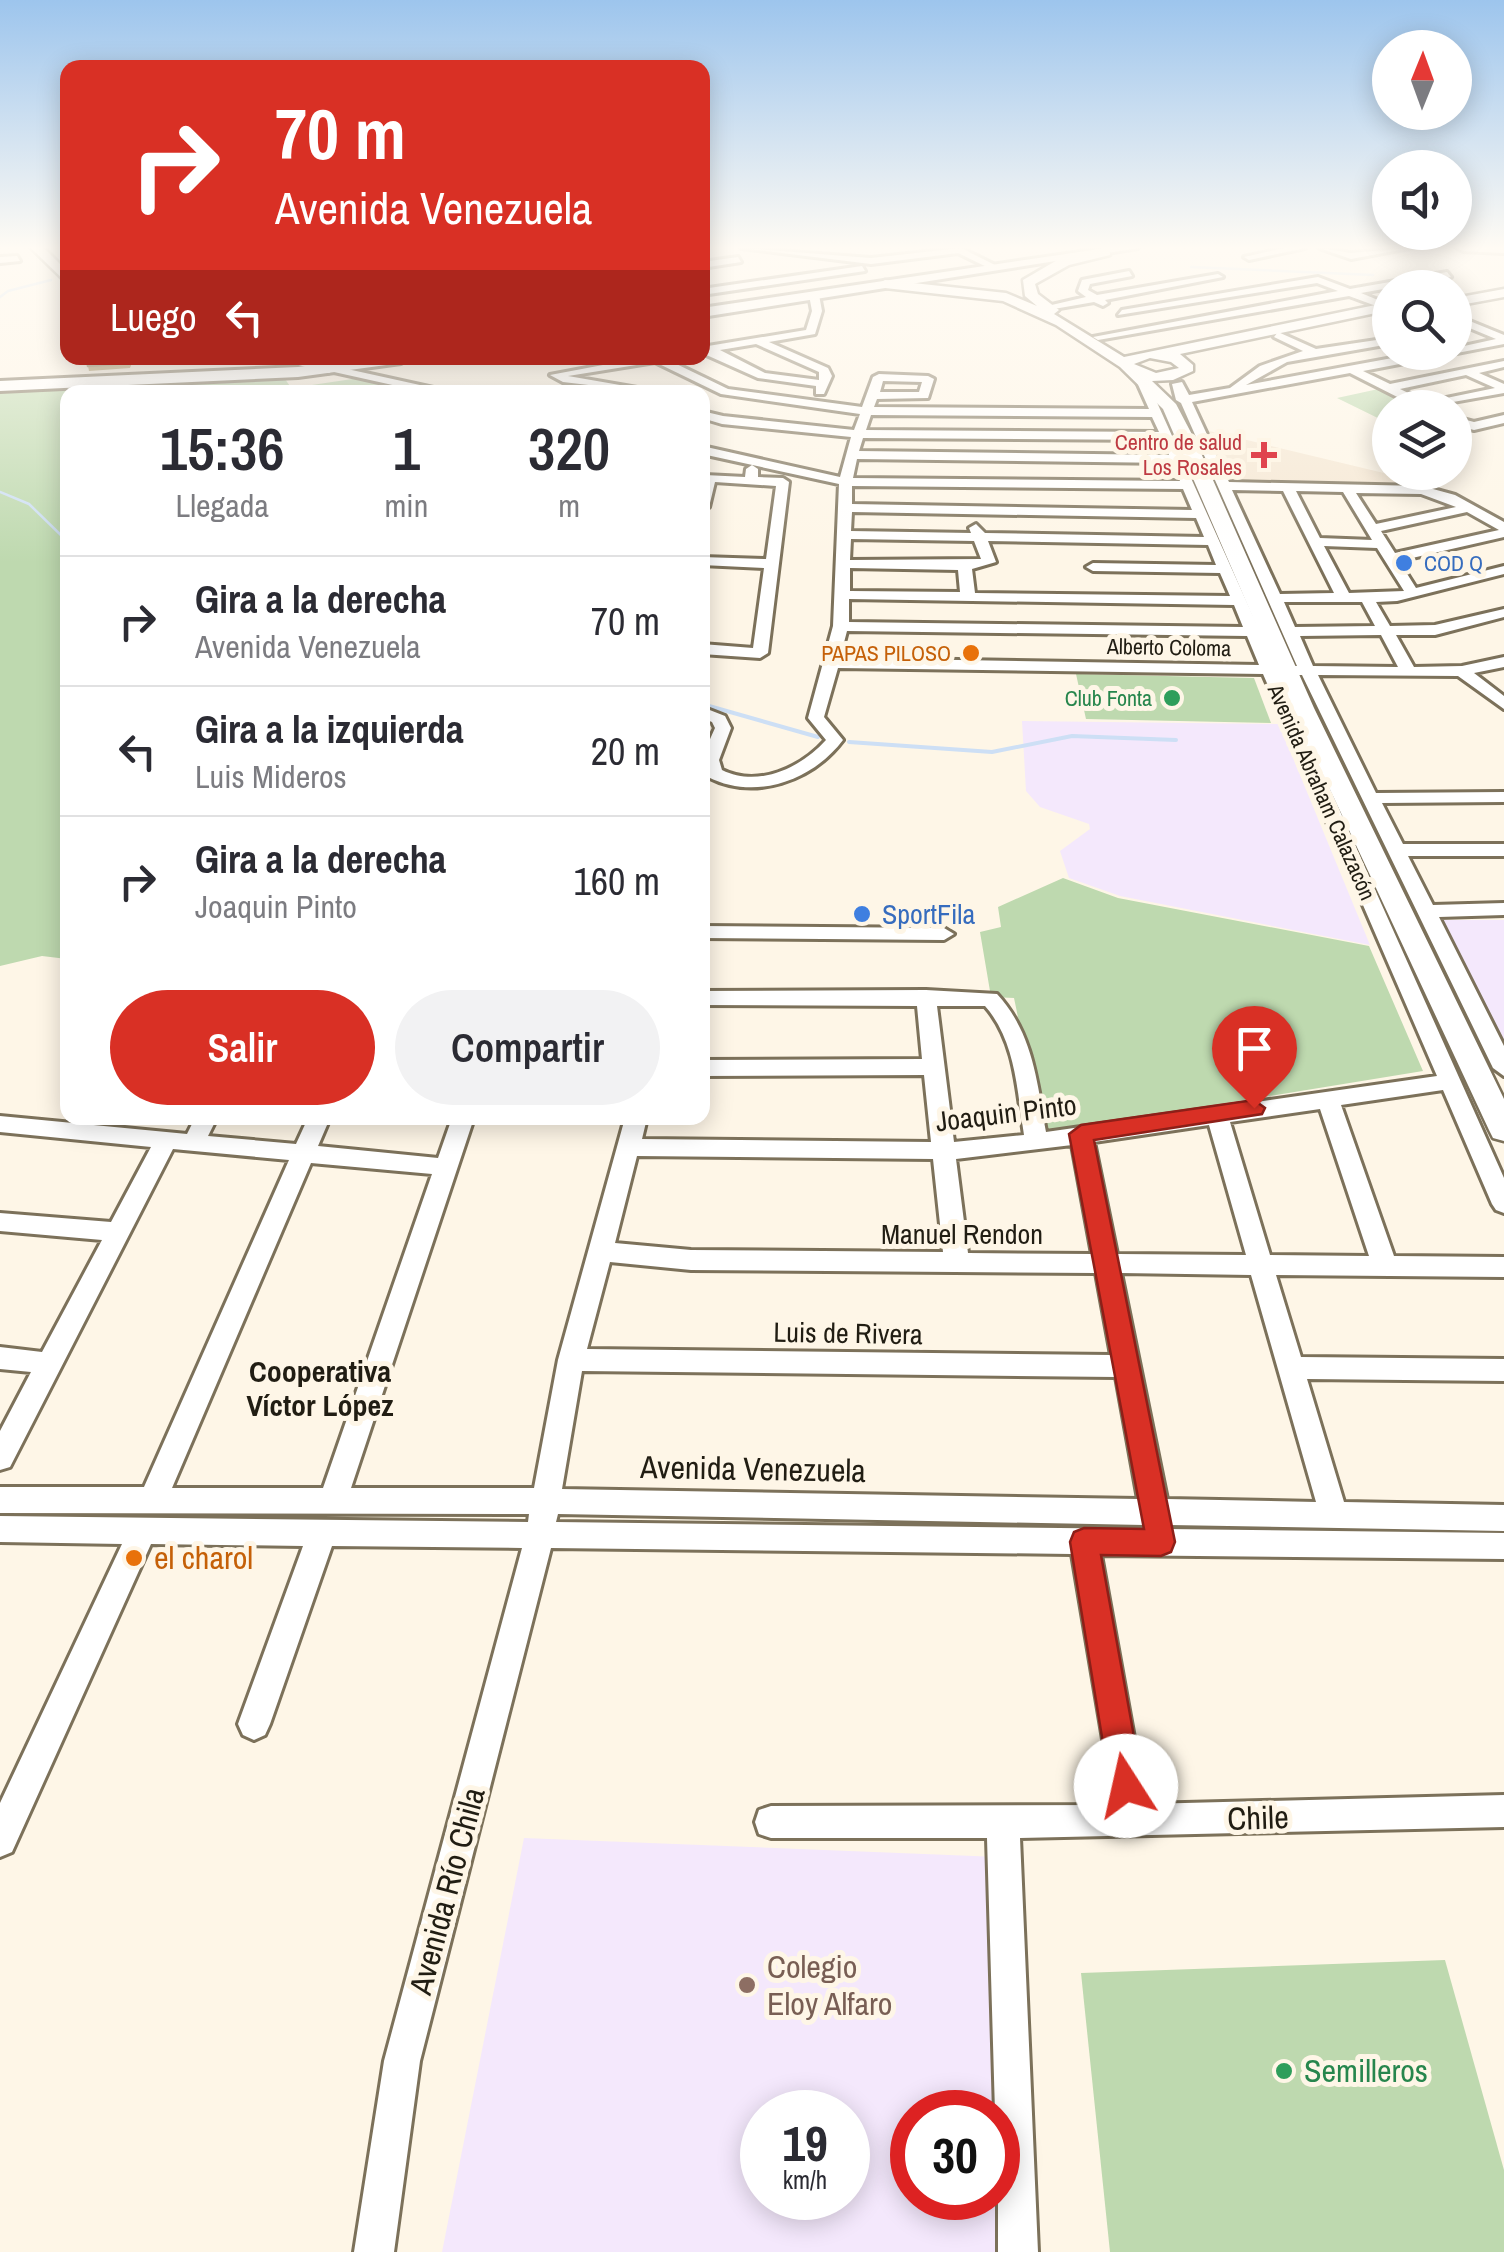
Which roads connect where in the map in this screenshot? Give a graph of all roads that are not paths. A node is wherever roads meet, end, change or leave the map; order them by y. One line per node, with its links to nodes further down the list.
1 (713, 353): 21 (street)
2 (780, 353): 21 (street)
3 (1106, 353): 20 (main road)
4 (1137, 353): 9 (main road)
5 (1170, 353): 10 (main road)
6 (1214, 353): 30 (main road)
7 (1323, 353): 8 (street)
8 (1318, 354): 18 (street); 32 (street)
9 (1142, 355): 10 (main road); 20 (main road)
10 (1161, 355): 30 (main road)
11 (1504, 364): 19 (street)
12 (314, 365): 17 (main road)
13 (350, 365): 17 (highway)
14 (615, 365): 23 (street)
15 (668, 365): 24 (street)
16 (1372, 366): 18 (street)
17 (329, 368): 22 (street); 26 (highway)
18 (1355, 370): 27 (street); 32 (street)
19 (1467, 371): 27 (street); 28 (street)
20 (1134, 372): 30 (street, Avenida Abraham Calazacón); 30 (main road)
21 (824, 377): 36 (street)
22 (406, 385)
23 (607, 385)
24 (709, 385)
25 (710, 385): 31 (street)
26 (0, 386)
27 (1387, 388): 29 (street)
28 (1504, 389): 35 (street)
29 (1391, 390)
30 (1176, 391): 32 (street); 38 (street); 44 (street, Avenida Abraham Calazacón); 56 (street, Avenida Abraham Calazacón); 101 (main road, Avenida Abraham Calazacón)
31 (725, 392): 34 (street); 36 (street)
32 (1231, 393)
33 (872, 395): 37 (street)
34 (710, 397)
35 (1472, 397)
36 (814, 405): 37 (street)
37 (864, 411): 38 (street); 42 (street)
38 (1051, 412): 43 (street)
39 (710, 416): 42 (street)
40 (1504, 419): 41 (street)
41 (1472, 425)
42 (858, 434): 43 (street); 46 (street)
43 (1054, 436): 44 (street); 47 (street)
44 (1169, 436): 48 (street, Avenida Abraham Calazacón)
45 (710, 452): 49 (street)
46 (851, 455): 47 (street); 52 (street)
47 (1051, 456): 48 (street); 54 (street)
48 (1178, 459): 55 (street, Avenida Abraham Calazacón)
49 (754, 461): 51 (street); 52 (street)
50 (710, 478): 51 (street)
51 (751, 481): 74 (street)
52 (846, 482): 53 (street); 59 (street)
53 (962, 483): 54 (street); 61 (street)
54 (1062, 484): 55 (street); 62 (street)
55 (1189, 485): 63 (street, Avenida Abraham Calazacón)
56 (1225, 486): 57 (street); 85 (street, Avenida Abraham Calazacón)
57 (1287, 487): 58 (street); 70 (street)
58 (1347, 488): 60 (street); 64 (street)
59 (846, 508): 61 (street); 66 (street)
60 (1469, 508): 64 (street); 65 (street)
61 (970, 511): 62 (street); 67 (street)
62 (1076, 512): 63 (street)
63 (1201, 514): 69 (street, Avenida Abraham Calazacón)
64 (1372, 529): 71 (street)
65 (1504, 530): 72 (street)
66 (845, 535): 67 (street); 75 (street)
67 (981, 540): 68 (street); 76 (street)
68 (1084, 541): 69 (street); 77 (street)
69 (1212, 541): 78 (street, Avenida Abraham Calazacón)
70 (1318, 542): 71 (street); 86 (street)
71 (1382, 544): 72 (street)
72 (1392, 558): 80 (street)
73 (710, 562): 74 (street)
74 (772, 564): 96 (street)
75 (846, 564): 76 (street); 81 (street)
76 (965, 566): 82 (street)
77 (1093, 568): 78 (street); 84 (street)
78 (1224, 569): 88 (street, Avenida Abraham Calazacón)
79 (1504, 570): 80 (street)
80 (1411, 591): 87 (street)
81 (844, 595): 82 (street); 90 (street)
82 (968, 595): 83 (street)
83 (1084, 597): 84 (street); 92 (street)
84 (1101, 597): 88 (street)
85 (1276, 598): 86 (street); 94 (street, Avenida Abraham Calazacón)
86 (1344, 598): 87 (street)
87 (1367, 598): 95 (street)
88 (1237, 601): 93 (street, Avenida Abraham Calazacón)
89 (1504, 613): 95 (street)
90 (841, 626): 91 (street); 98 (street)
91 (978, 629): 92 (street); 99 (street)
92 (1097, 630): 93 (street); 100 (street)
93 (1251, 632): 101 (street, Avenida Abraham Calazacón)
94 (1292, 632): 95 (street); 101 (street, Avenida Abraham Calazacón)
95 (1386, 633): 103 (street)
96 (710, 650)
97 (1504, 662): 102 (street, Alberto Coloma)
98 (832, 663): 99 (street, Alberto Coloma); 106 (street)
99 (984, 666): 100 (street, Alberto Coloma)
100 (1106, 668): 101 (street, Alberto Coloma)
101 (1288, 671): 103 (street, Alberto Coloma); 109 (street, Avenida Abraham Calazacón); 121 (street, Avenida Abraham Calazacón); 129 (main road, Avenida Abraham Calazacón)
102 (1462, 671): 103 (street, Alberto Coloma); 104 (street)
103 (1410, 672)
104 (1504, 704)
105 (710, 716): 107 (street)
106 (710, 760)
107 (710, 760)
108 (1504, 797): 109 (street)
109 (1370, 798): 110 (street, Avenida Abraham Calazacón)
110 (1394, 850): 111 (street); 113 (street, Avenida Abraham Calazacón)
111 (1504, 850)
112 (1504, 909): 113 (street)
113 (1424, 911): 120 (street, Avenida Abraham Calazacón)
114 (710, 932): 115 (street)
115 (944, 934)
116 (926, 997): 117 (street); 118 (street); 132 (street)
117 (710, 998)
118 (933, 1067): 119 (street); 136 (street)
119 (710, 1068)
120 (1504, 1068)
121 (1448, 1082): 122 (street, Joaquin Pinto); 138 (street, Avenida Abraham Calazacón)
122 (1327, 1097): 123 (street, Joaquin Pinto); 143 (street)
123 (1218, 1114): 130 (street, Joaquin Pinto); 145 (street)
124 (0, 1124): 131 (street)
125 (202, 1125): 133 (street)
126 (316, 1125): 135 (street)
127 (456, 1125): 137 (street)
128 (634, 1125): 134 (street, Avenida Río Chila)
129 (1504, 1130)
130 (1081, 1134): 132 (street, Joaquin Pinto); 144 (street)
131 (167, 1139): 133 (street); 140 (street)
132 (1036, 1141): 136 (street, Joaquin Pinto)
133 (194, 1142): 135 (street)
134 (628, 1147): 136 (street, Joaquin Pinto); 141 (street, Avenida Río Chila)
135 (304, 1153): 137 (street); 158 (street)
136 (943, 1154): 142 (street)
137 (445, 1167): 154 (street)
138 (1504, 1204)
139 (0, 1222): 140 (street)
140 (118, 1232): 149 (street)
141 (600, 1250): 142 (street, Manuel Rendon); 148 (street, Avenida Río Chila)
142 (958, 1264): 144 (street, Manuel Rendon)
143 (1384, 1264): 145 (street, Manuel Rendon); 146 (street, Manuel Rendon)
144 (1104, 1265): 145 (street, Manuel Rendon); 150 (street)
145 (1259, 1265): 151 (street)
146 (1504, 1267)
147 (0, 1358): 149 (street)
148 (571, 1360): 150 (street, Luis de Rivera); 159 (street, Avenida Río Chila)
149 (48, 1363): 153 (street)
150 (1124, 1366): 156 (street)
151 (1292, 1368): 152 (street); 157 (street)
152 (1504, 1370)
153 (0, 1458)
154 (333, 1499): 158 (street, Avenida Venezuela); 159 (street, Avenida Venezuela)
155 (0, 1500): 158 (street, Avenida Venezuela)
156 (1155, 1511): 157 (street, Avenida Venezuela); 159 (street, Avenida Venezuela); 164 (street)
157 (1333, 1513): 160 (street, Avenida Venezuela)
158 (147, 1518): 161 (street, Avenida Venezuela); 162 (street, Avenida Venezuela); 171 (street)
159 (542, 1518): 162 (street, Avenida Venezuela); 163 (street, Avenida Venezuela); 172 (street, Avenida Río Chila)
160 (1504, 1518)
161 (0, 1529)
162 (323, 1531): 166 (street)
163 (1084, 1542): 164 (street, Avenida Venezuela); 169 (street)
164 (1161, 1542): 165 (street, Avenida Venezuela)
165 (1504, 1546)
166 (254, 1724)
167 (1504, 1811): 169 (street, Chile)
168 (1003, 1821): 169 (street, Chile); 170 (street, Chile); 173 (street)
169 (1132, 1821)
170 (771, 1822)
171 (1, 1836)
172 (374, 2252)
173 (1018, 2252)

